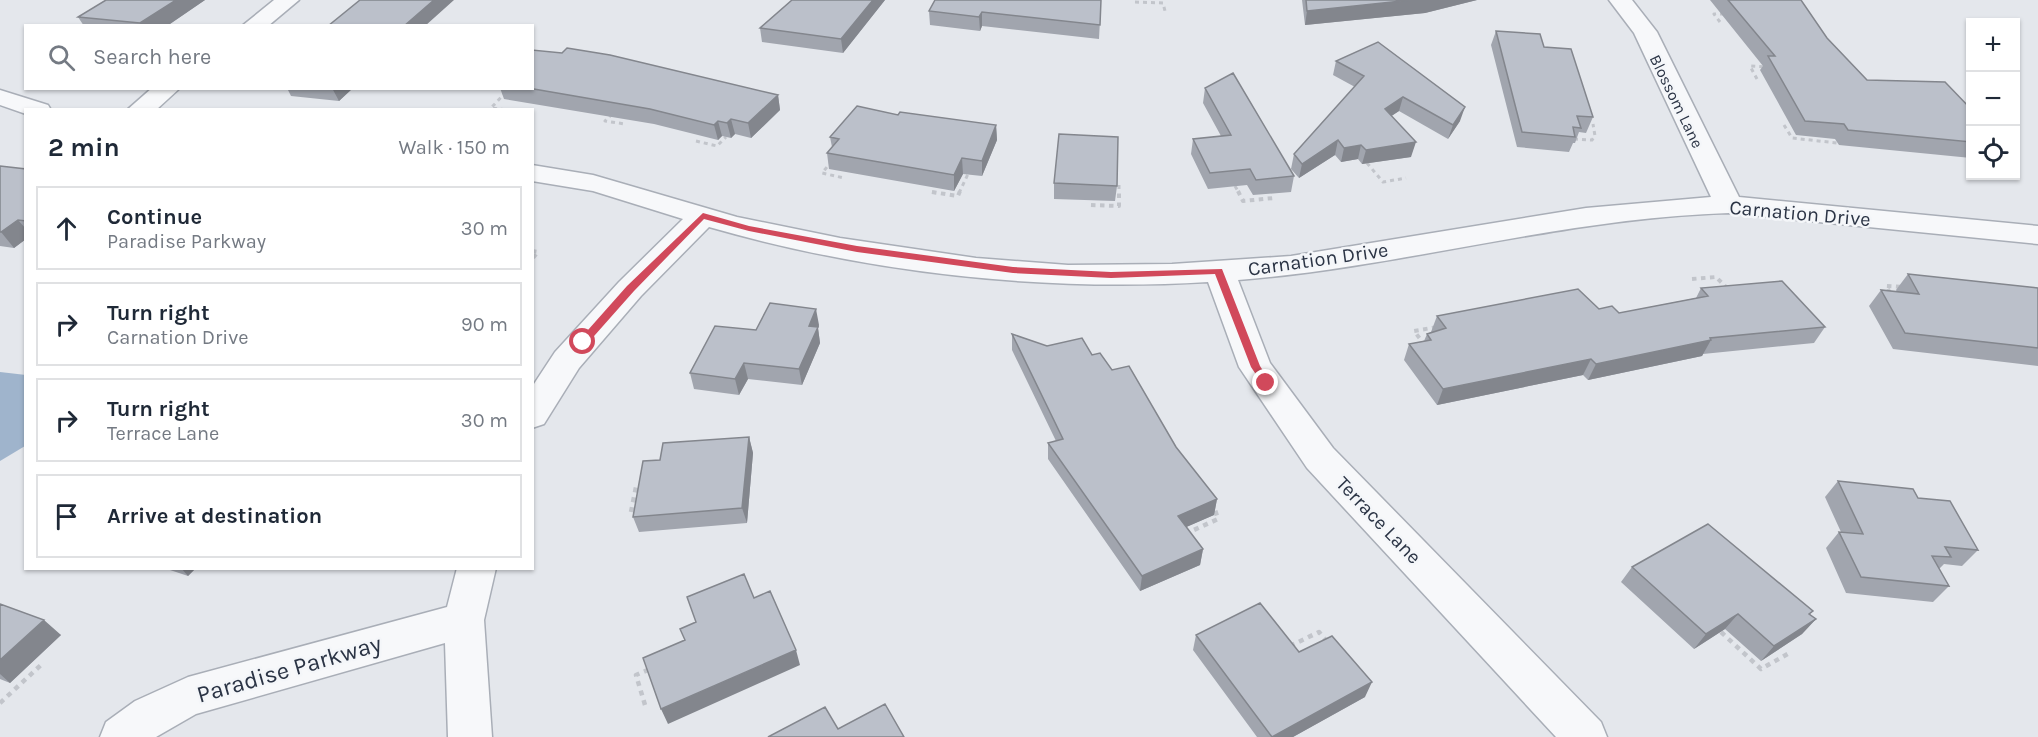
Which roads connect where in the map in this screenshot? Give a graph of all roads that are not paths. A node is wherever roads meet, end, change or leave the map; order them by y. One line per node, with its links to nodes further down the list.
1 (288, 0): 3 (street)
2 (1620, 0): 9 (street, Blossom Lane)
3 (256, 24)
4 (165, 90): 7 (street)
5 (0, 98): 6 (street)
6 (32, 108)
7 (142, 108)
8 (534, 173): 10 (street, Carnation Drive)
9 (1729, 205): 11 (street, Carnation Drive); 12 (street, Carnation Drive)
10 (703, 216): 12 (street, Carnation Drive); 13 (street)
11 (2038, 235)
12 (1219, 271): 18 (street, Terrace Lane)
13 (534, 412)
14 (476, 570): 15 (street)
15 (464, 620): 16 (street, Paradise Parkway); 17 (street)
16 (123, 737)
17 (470, 737)
18 (1585, 737)

